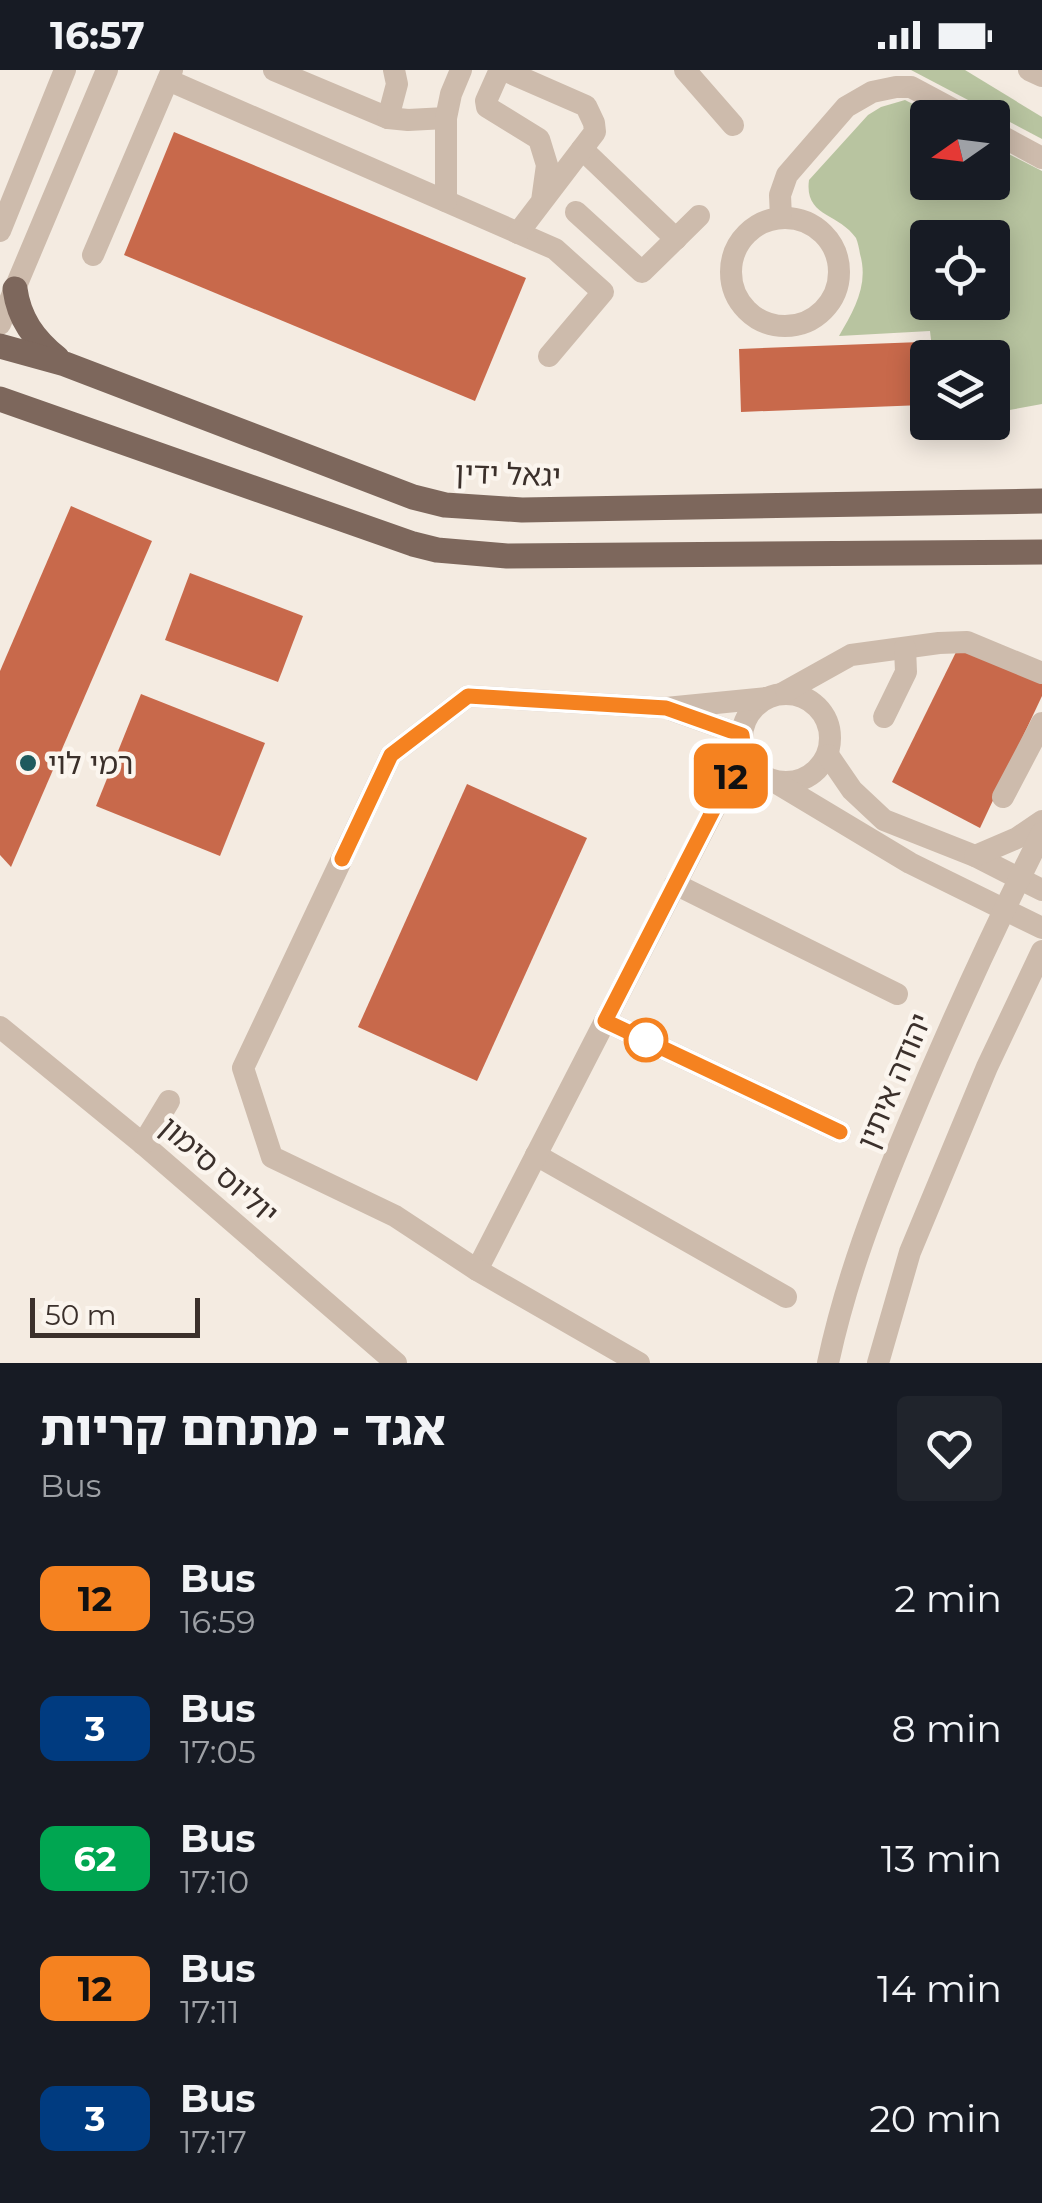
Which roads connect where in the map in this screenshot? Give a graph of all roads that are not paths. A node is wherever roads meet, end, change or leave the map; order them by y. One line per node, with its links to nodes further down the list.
1 (65, 70): 22 (street)
2 (107, 70): 26 (street)
3 (274, 70): 11 (street)
4 (394, 70): 11 (street)
5 (462, 70): 12 (street)
6 (685, 70): 13 (street)
7 (1030, 70): 9 (street)
8 (170, 75): 17 (street); 25 (street)
9 (1042, 76)
10 (935, 100): 21 (street)
11 (388, 118): 12 (street)
12 (446, 118): 17 (street)
13 (732, 125)
14 (1010, 140): 16 (street)
15 (582, 150): 18 (street); 18 (street); 24 (street)
16 (1042, 158)
17 (446, 201): 23 (street)
18 (542, 201): 23 (street)
19 (576, 212): 24 (street)
20 (699, 216): 24 (street)
21 (781, 218): 21 (street)
22 (0, 231)
23 (518, 233): 29 (street)
24 (676, 239)
25 (94, 255)
26 (14, 289): 27 (street); 30 (main road)
27 (0, 324)
28 (0, 346): 30 (main road, יגאל ידין)
29 (549, 356)
30 (65, 364): 34 (main road, יגאל ידין)
31 (0, 399): 32 (main road)
32 (54, 418): 33 (main road); 35 (main road)
33 (0, 423)
34 (1040, 501)
35 (1042, 552)
36 (905, 648): 37 (street); 38 (street); 42 (street)
37 (834, 666): 39 (street); 41 (street)
38 (1042, 674)
39 (774, 696): 40 (street); 41 (street); 44 (street)
40 (666, 708): 44 (street); 65 (street)
41 (818, 708): 45 (street)
42 (884, 717)
43 (1042, 723): 47 (street)
44 (743, 743): 46 (street); 48 (street)
45 (828, 755): 46 (street); 51 (street)
46 (768, 778): 48 (street); 55 (street)
47 (1003, 797)
48 (711, 815): 53 (street)
49 (1042, 821): 51 (street)
50 (1042, 833): 52 (street, יהודה איתין)
51 (975, 856): 52 (street)
52 (1019, 879): 54 (street); 55 (street, יהודה איתין)
53 (676, 884): 58 (street); 59 (street)
54 (1042, 890)
55 (1004, 910): 56 (street); 71 (street, יהודה איתין)
56 (1042, 928)
57 (1042, 952): 72 (street)
58 (897, 994)
59 (605, 1021): 62 (street); 64 (street)
60 (0, 1027): 63 (street, יוליוס סימון)
61 (169, 1101): 63 (street)
62 (840, 1132)
63 (143, 1144): 67 (street, יוליוס סימון)
64 (536, 1155): 65 (street); 66 (street)
65 (476, 1270): 70 (street)
66 (786, 1297)
67 (366, 1338): 68 (street); 69 (street, יוליוס סימון)
68 (378, 1363)
69 (396, 1363)
70 (639, 1363)
71 (828, 1363)
72 (878, 1363)

